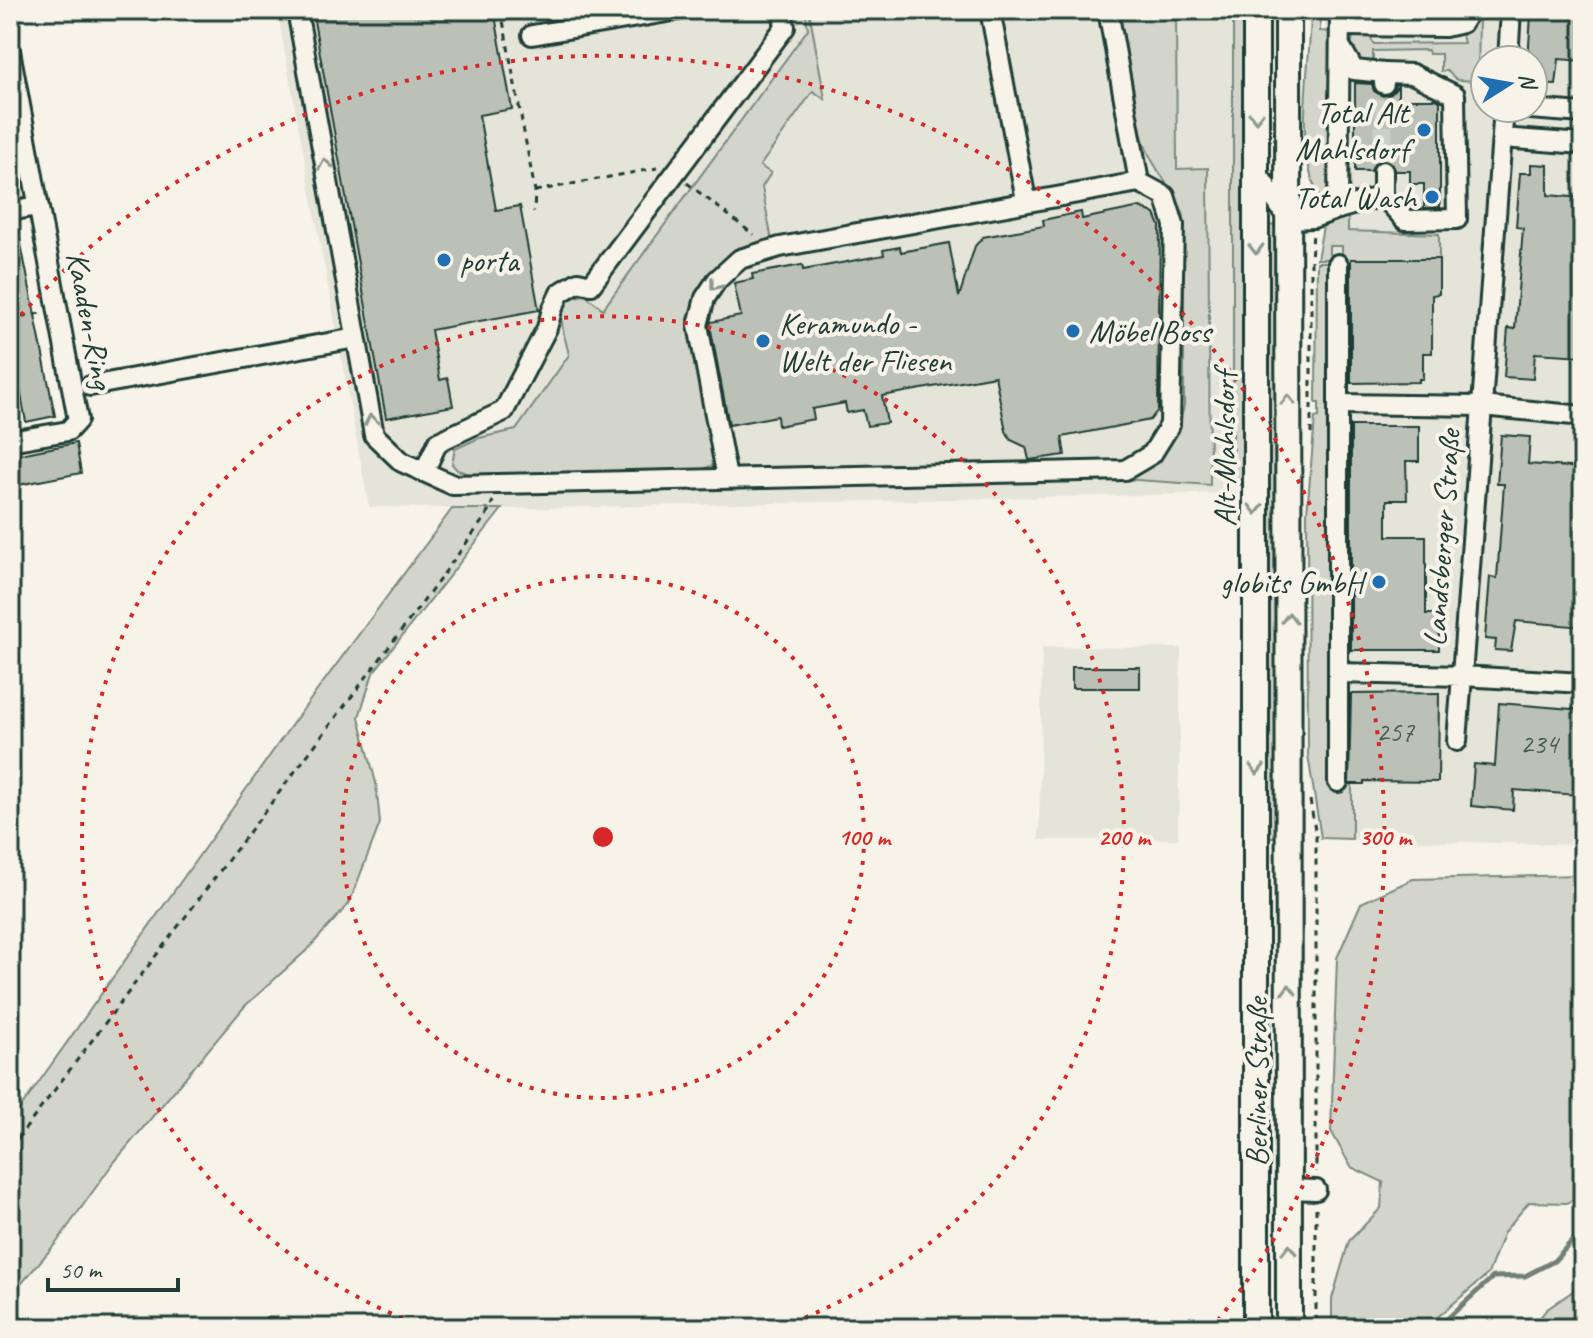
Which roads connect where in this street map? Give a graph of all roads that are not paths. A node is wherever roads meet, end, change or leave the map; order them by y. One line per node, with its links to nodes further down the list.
1 (297, 10): 32 (lane, one-way to 1)
2 (679, 10): 13 (lane)
3 (782, 10): 38 (lane)
4 (990, 10): 26 (lane)
5 (1108, 10): 24 (lane)
6 (1256, 10): 22 (main road, Alt-Mahlsdorf, one-way to 22)
7 (1288, 10): 30 (main road, Alt-Mahlsdorf)
8 (1461, 10): 12 (lane)
9 (1470, 10): 12 (lane)
10 (1511, 10): 14 (lane)
11 (1340, 18): 12 (lane); 15 (lane)
12 (1445, 27)
13 (532, 35)
14 (1509, 44)
15 (1340, 45): 25 (lane); 28 (lane)
16 (10, 51): 27 (lane, Kaaden-Ring)
17 (1549, 110): 18 (lane)
18 (1583, 113)
19 (1503, 124): 20 (lane, Landsberger Straße)
20 (1502, 138): 21 (lane); 35 (lane, Landsberger Straße)
21 (1583, 144)
22 (1256, 171): 30 (lane); 46 (main road, Alt-Mahlsdorf, one-way to 46)
23 (1383, 171): 25 (lane)
24 (1139, 182): 26 (lane); 39 (lane)
25 (1383, 196): 28 (lane)
26 (1026, 200): 39 (lane, one-way to 39)
27 (37, 206): 29 (lane); 37 (lane, Kaaden-Ring)
28 (1338, 209): 30 (lane)
29 (10, 211)
30 (1288, 219): 45 (main road, Alt-Mahlsdorf, one-way to 30)
31 (1338, 264): 34 (lane)
32 (356, 338): 33 (lane); 38 (lane, one-way to 32)
33 (90, 386)
34 (1339, 404): 35 (lane, Landsberger Straße); 40 (lane)
35 (1482, 406): 36 (lane, Landsberger Straße); 41 (lane, Landsberger Straße)
36 (1583, 416)
37 (10, 441)
38 (424, 472): 39 (lane)
39 (727, 478)
40 (1338, 673): 41 (lane, Landsberger Straße); 44 (lane)
41 (1462, 676): 42 (lane, Landsberger Straße); 43 (lane, Landsberger Straße)
42 (1583, 683)
43 (1457, 741)
44 (1338, 782)
45 (1289, 835): 47 (main road, Berliner Straße, one-way to 45)
46 (1257, 840): 49 (main road, Berliner Straße)
47 (1288, 1189): 48 (lane); 50 (main road, Berliner Straße, one-way to 47)
48 (1316, 1190)
49 (1256, 1328)
50 (1289, 1328)

